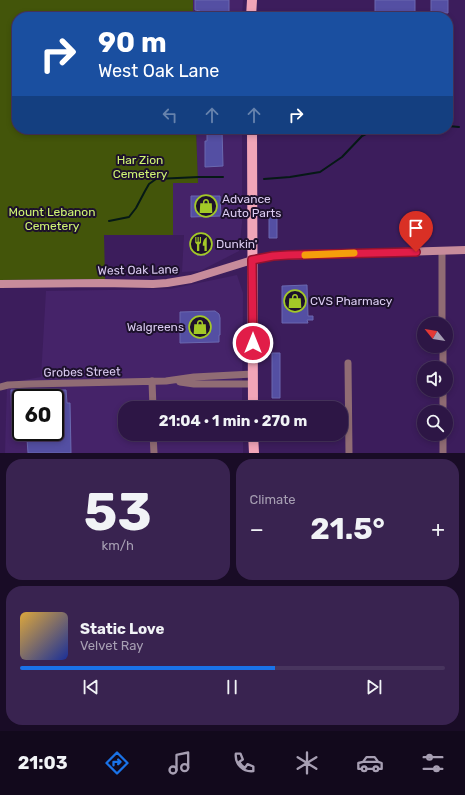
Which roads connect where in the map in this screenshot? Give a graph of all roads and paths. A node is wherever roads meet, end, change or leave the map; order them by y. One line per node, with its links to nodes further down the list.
1 (252, 0): 2 (main road)
2 (252, 12)
3 (252, 134): 6 (main road)
4 (465, 250): 5 (main road, West Oak Lane)
5 (442, 251): 6 (main road, West Oak Lane); 8 (street)
6 (252, 260): 7 (main road, West Oak Lane); 10 (main road)
7 (0, 284)
8 (442, 317)
9 (348, 363): 20 (street)
10 (253, 379): 11 (street, Grobes Street); 14 (main road)
11 (152, 381): 12 (street, Grobes Street); 13 (street)
12 (0, 387)
13 (153, 401)
14 (253, 401)
15 (153, 441): 18 (street)
16 (254, 441): 19 (main road)
17 (443, 441): 21 (street)
18 (154, 453)
19 (254, 453)
20 (349, 453)
21 (444, 453)

